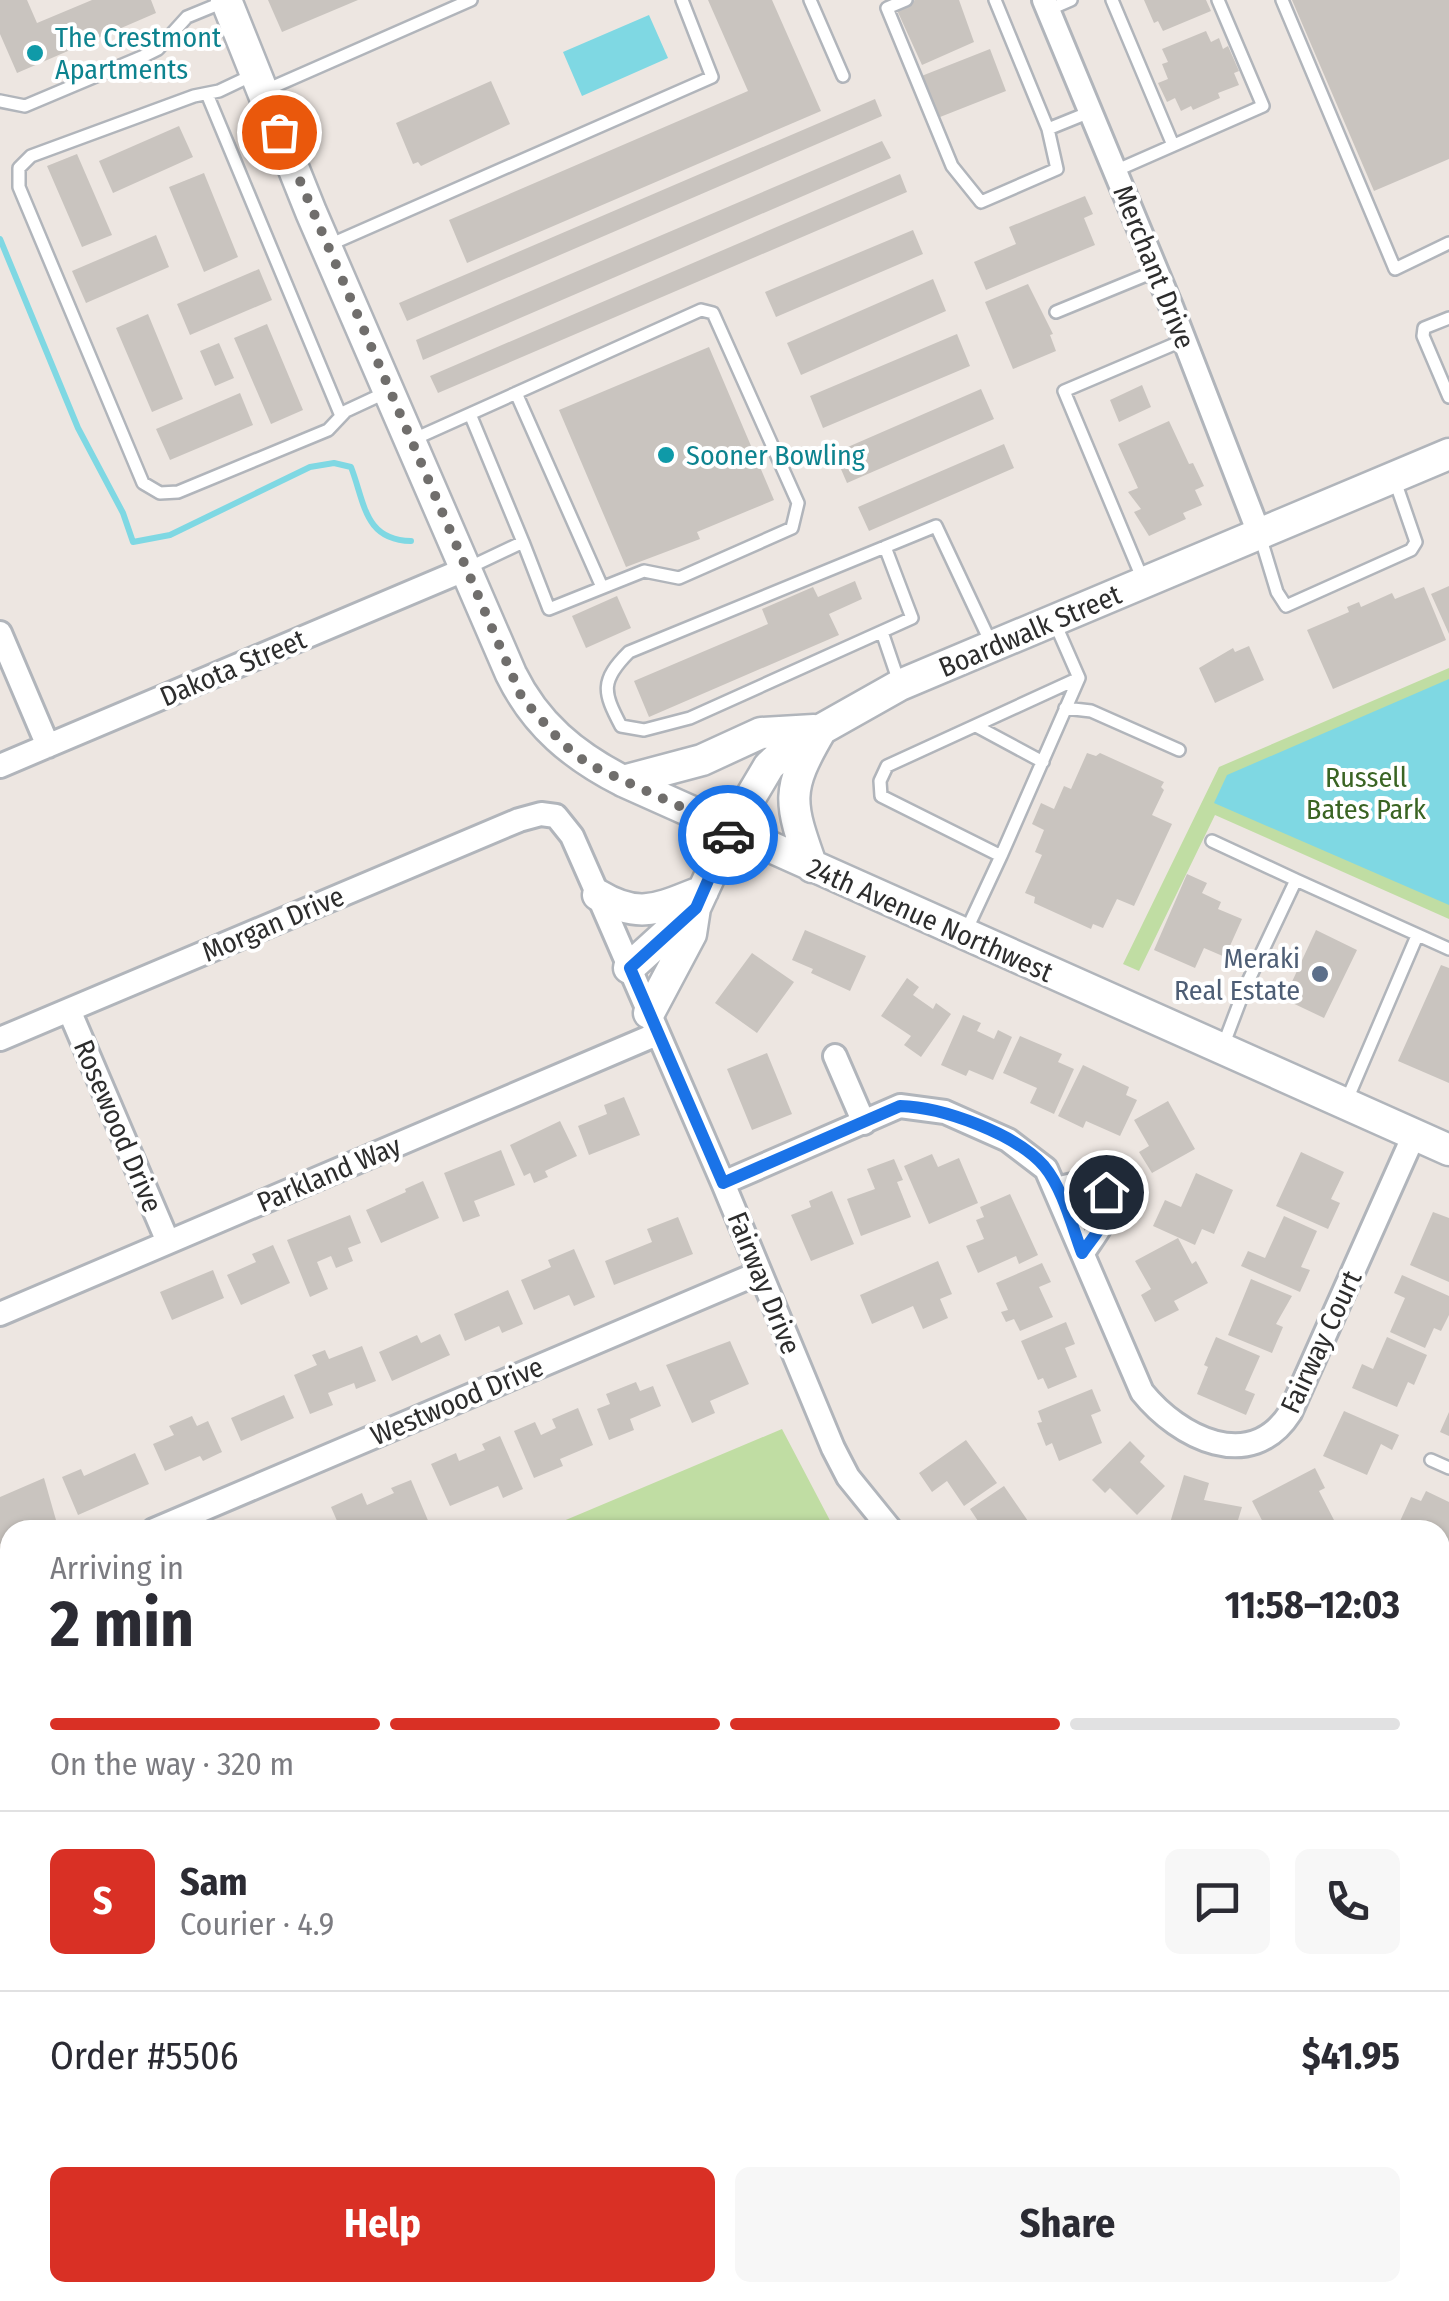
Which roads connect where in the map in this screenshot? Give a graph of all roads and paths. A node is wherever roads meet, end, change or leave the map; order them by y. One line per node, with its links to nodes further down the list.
1 (226, 0): 13 (main road, 24th Avenue Northwest); 15 (lane)
2 (470, 0): 13 (lane)
3 (682, 0): 21 (lane)
4 (810, 0): 12 (lane)
5 (906, 0): 17 (lane)
6 (995, 0): 17 (lane)
7 (1071, 0): 11 (lane)
8 (1112, 0): 18 (lane)
9 (1218, 0): 18 (lane)
10 (1282, 0): 20 (lane)
11 (1046, 5): 16 (street, Merchant Drive)
12 (842, 76)
13 (259, 83): 14 (lane); 21 (main road, 24th Avenue Northwest)
14 (206, 94): 30 (lane); 30 (lane)
15 (0, 101)
16 (1090, 112): 17 (lane); 19 (street, Merchant Drive)
17 (1048, 130)
18 (1173, 145): 19 (lane)
19 (1115, 171): 22 (street, Merchant Drive)
20 (1449, 243)
21 (326, 246): 26 (main road, 24th Avenue Northwest)
22 (1156, 270): 23 (lane); 25 (street, Merchant Drive)
23 (1056, 312)
24 (1449, 318): 27 (lane)
25 (1184, 340): 34 (street, Merchant Drive); 38 (lane)
26 (390, 390): 30 (lane); 31 (main road, 24th Avenue Northwest)
27 (1448, 393)
28 (516, 394): 29 (lane); 39 (lane); 39 (lane)
29 (470, 414): 31 (lane); 35 (lane)
30 (341, 416)
31 (412, 440): 37 (main road, 24th Avenue Northwest)
32 (1449, 454): 33 (main road, Boardwalk Street)
33 (1394, 478): 34 (main road, Boardwalk Street); 34 (lane)
34 (1260, 536): 38 (main road, Boardwalk Street)
35 (523, 542): 37 (lane); 39 (lane)
36 (885, 547): 41 (lane); 41 (lane); 43 (lane)
37 (466, 569): 49 (street, Dakota Street); 53 (main road, 24th Avenue Northwest)
38 (1144, 584): 40 (main road, Boardwalk Street)
39 (602, 587)
40 (1054, 621): 43 (main road, Boardwalk Street); 44 (lane)
41 (882, 632): 45 (lane)
42 (0, 633): 49 (street)
43 (992, 647): 45 (main road, Boardwalk Street)
44 (1079, 678): 46 (lane); 47 (lane)
45 (900, 685): 48 (main road, Boardwalk Street)
46 (1065, 708): 50 (lane); 51 (lane)
47 (976, 726): 51 (lane); 57 (lane)
48 (822, 729): 53 (main road); 55 (main road, Boardwalk Street); 58 (main road)
49 (48, 746): 52 (street, Dakota Street)
50 (1179, 750)
51 (1043, 762): 57 (lane)
52 (0, 766)
53 (623, 781): 55 (main road, 24th Avenue Northwest)
54 (549, 814): 60 (street, Fairway Drive); 66 (street, Morgan Drive)
55 (731, 830): 58 (main road, 24th Avenue Northwest); 61 (main road, Boardwalk Street)
56 (1212, 840): 59 (lane)
57 (1000, 856): 62 (lane)
58 (812, 867): 62 (main road, 24th Avenue Northwest)
59 (1296, 880): 63 (lane); 69 (lane)
60 (598, 895): 61 (main road); 65 (street, Fairway Drive)
61 (699, 899): 65 (main road); 67 (main road, Boardwalk Street)
62 (964, 935): 69 (main road, 24th Avenue Northwest)
63 (1417, 936): 64 (lane); 71 (lane)
64 (1449, 949)
65 (630, 968): 67 (street, Fairway Drive)
66 (69, 1010): 68 (street, Morgan Drive); 77 (street, Rosewood Drive)
67 (653, 1023): 75 (street, Fairway Drive); 77 (street, Parkland Way)
68 (0, 1039)
69 (1221, 1050): 71 (main road, 24th Avenue Northwest)
70 (835, 1056): 72 (street)
71 (1345, 1104): 73 (main road, 24th Avenue Northwest)
72 (864, 1123): 75 (street, Fairway Court); 76 (street, Fairway Court)
73 (1414, 1135): 74 (main road, 24th Avenue Northwest); 78 (street, Fairway Court)
74 (1449, 1150)
75 (723, 1183): 79 (street, Fairway Drive)
76 (1056, 1189): 78 (street, Fairway Court); 78 (street)
77 (168, 1242): 80 (street, Parkland Way)
78 (1082, 1253)
79 (759, 1274): 83 (street, Westwood Drive); 84 (street, Fairway Drive)
80 (0, 1314)
81 (1431, 1460): 82 (lane)
82 (1449, 1468)
83 (178, 1520)
84 (882, 1520)

